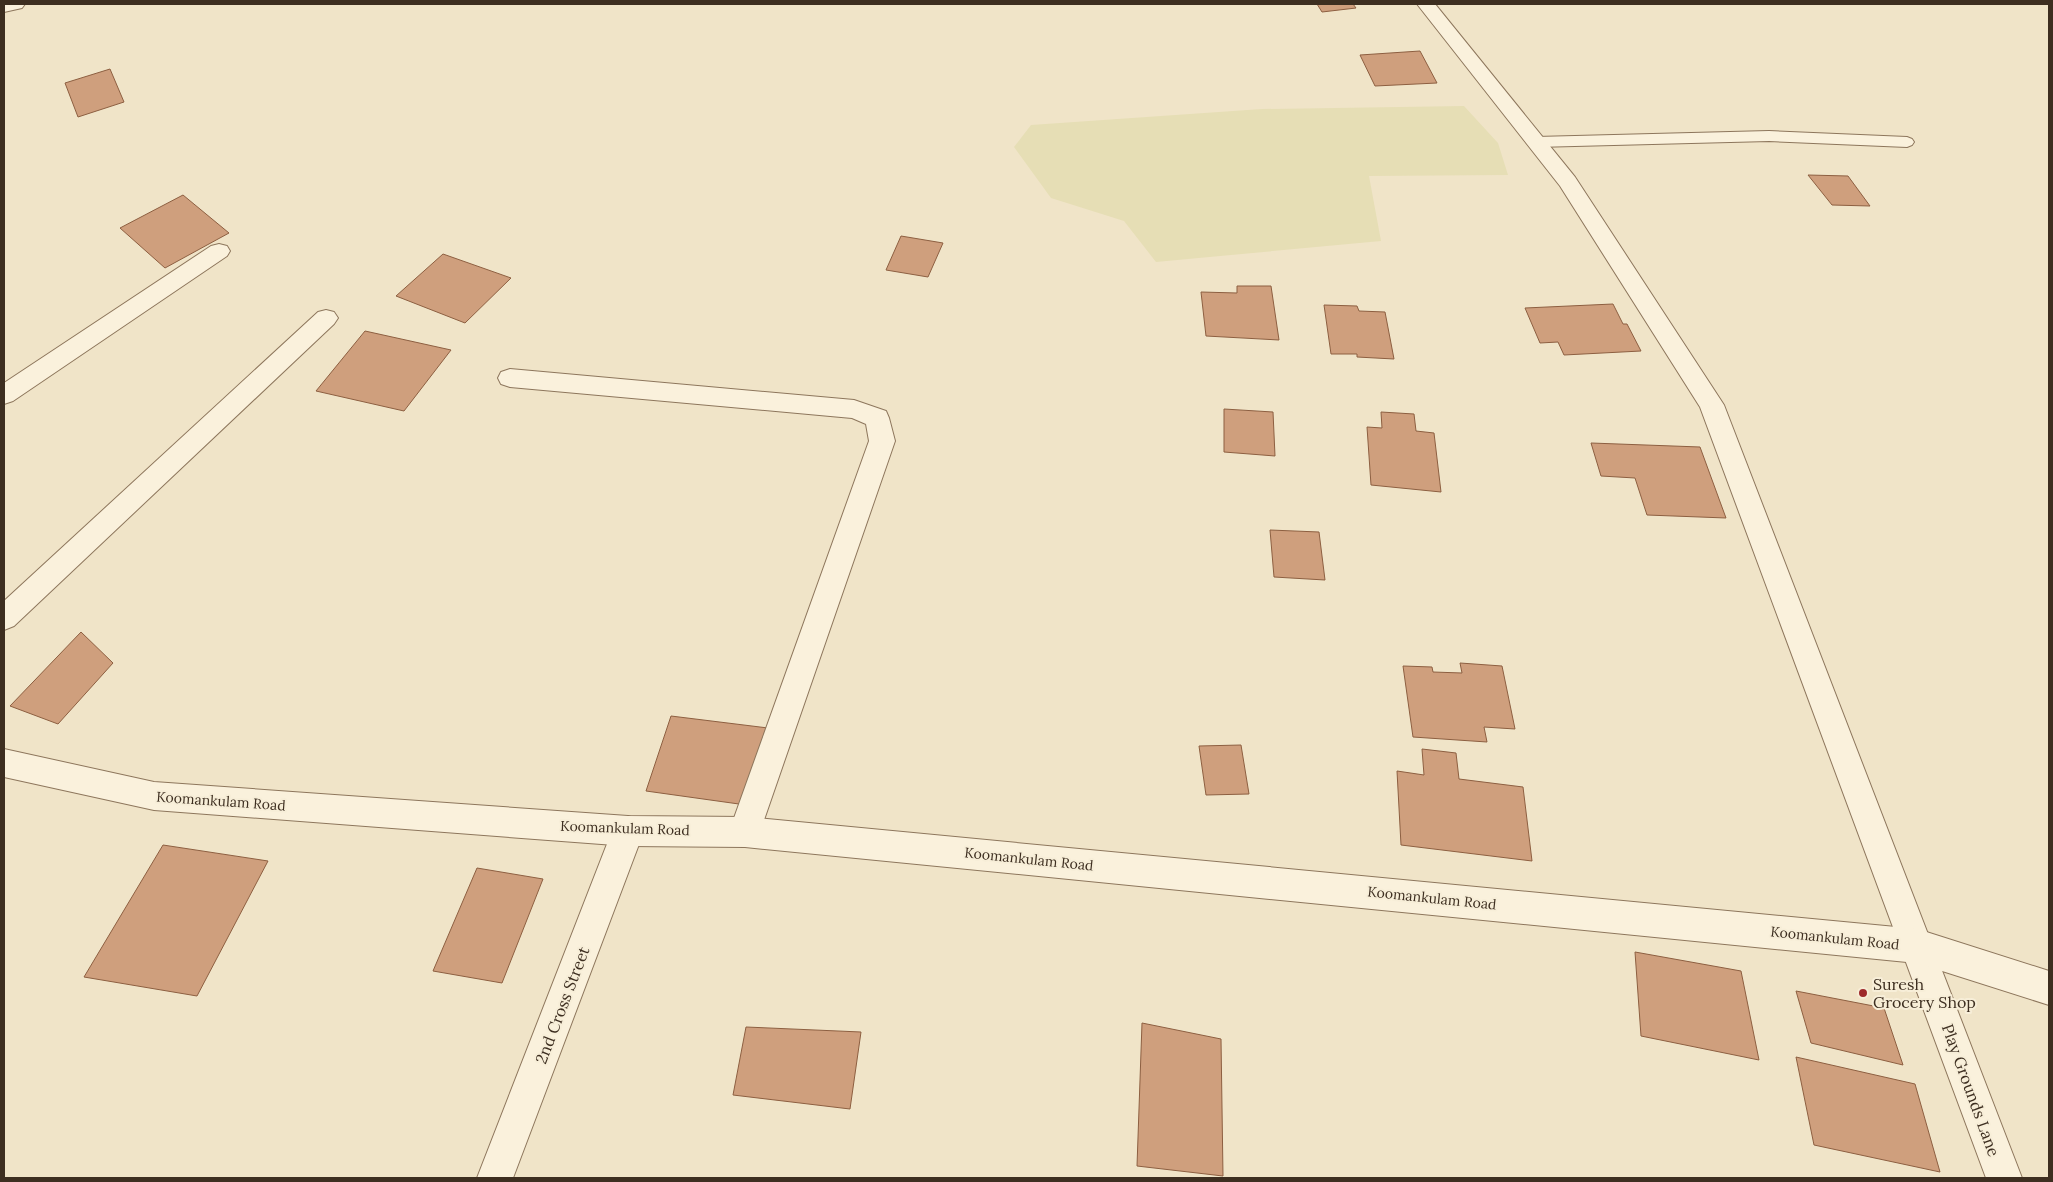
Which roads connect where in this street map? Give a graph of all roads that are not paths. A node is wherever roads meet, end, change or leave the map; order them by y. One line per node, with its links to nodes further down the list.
1 (16, 4): 3 (street)
2 (1426, 4): 4 (street, Play Grounds Lane)
3 (4, 8)
4 (1536, 142): 5 (lane); 14 (street, Play Grounds Lane)
5 (1908, 142)
6 (219, 251): 9 (street)
7 (326, 318): 10 (street)
8 (510, 378): 13 (street)
9 (4, 395)
10 (4, 618)
11 (4, 763): 12 (street, Koomankulam Road)
12 (628, 831): 13 (street, Koomankulam Road); 16 (street, 2nd Cross Street)
13 (746, 832): 14 (street, Koomankulam Road)
14 (1917, 946): 15 (street, Koomankulam Road); 17 (street, Play Grounds Lane)
15 (2049, 988)
16 (496, 1178)
17 (2004, 1178)

